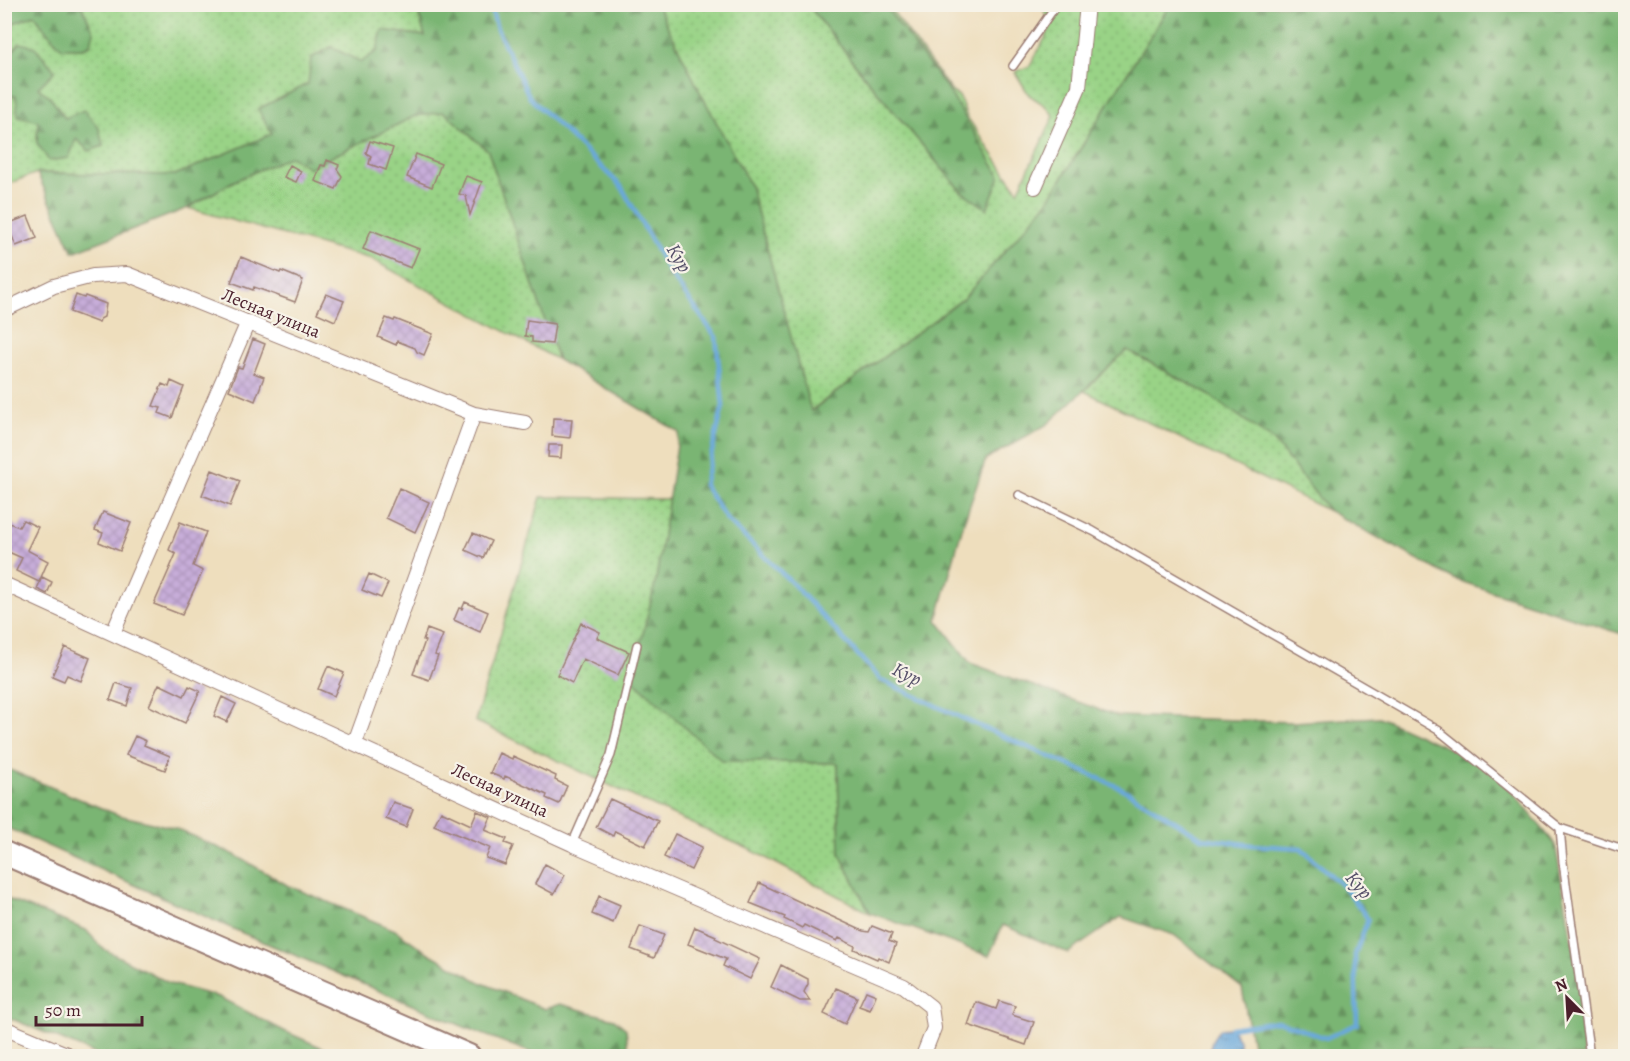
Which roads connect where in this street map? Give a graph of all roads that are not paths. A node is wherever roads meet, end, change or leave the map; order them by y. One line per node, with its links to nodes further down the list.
1 (1057, 4): 3 (lane)
2 (1087, 4): 4 (street)
3 (1012, 66)
4 (1035, 187)
5 (4, 310): 6 (street, Лесная улица)
6 (248, 322): 7 (street, Лесная улица); 11 (street)
7 (474, 414): 8 (street, Лесная улица); 13 (street)
8 (525, 423)
9 (1019, 495): 14 (lane)
10 (4, 584): 11 (street, Лесная улица)
11 (113, 633): 13 (street, Лесная улица)
12 (637, 645): 15 (lane)
13 (355, 744): 15 (street, Лесная улица)
14 (1560, 828): 16 (lane); 22 (lane)
15 (572, 844): 20 (street, Лесная улица)
16 (1626, 850)
17 (4, 853): 21 (main road)
18 (4, 1028): 19 (street)
19 (65, 1055)
20 (928, 1055)
21 (469, 1056)
22 (1590, 1056)

